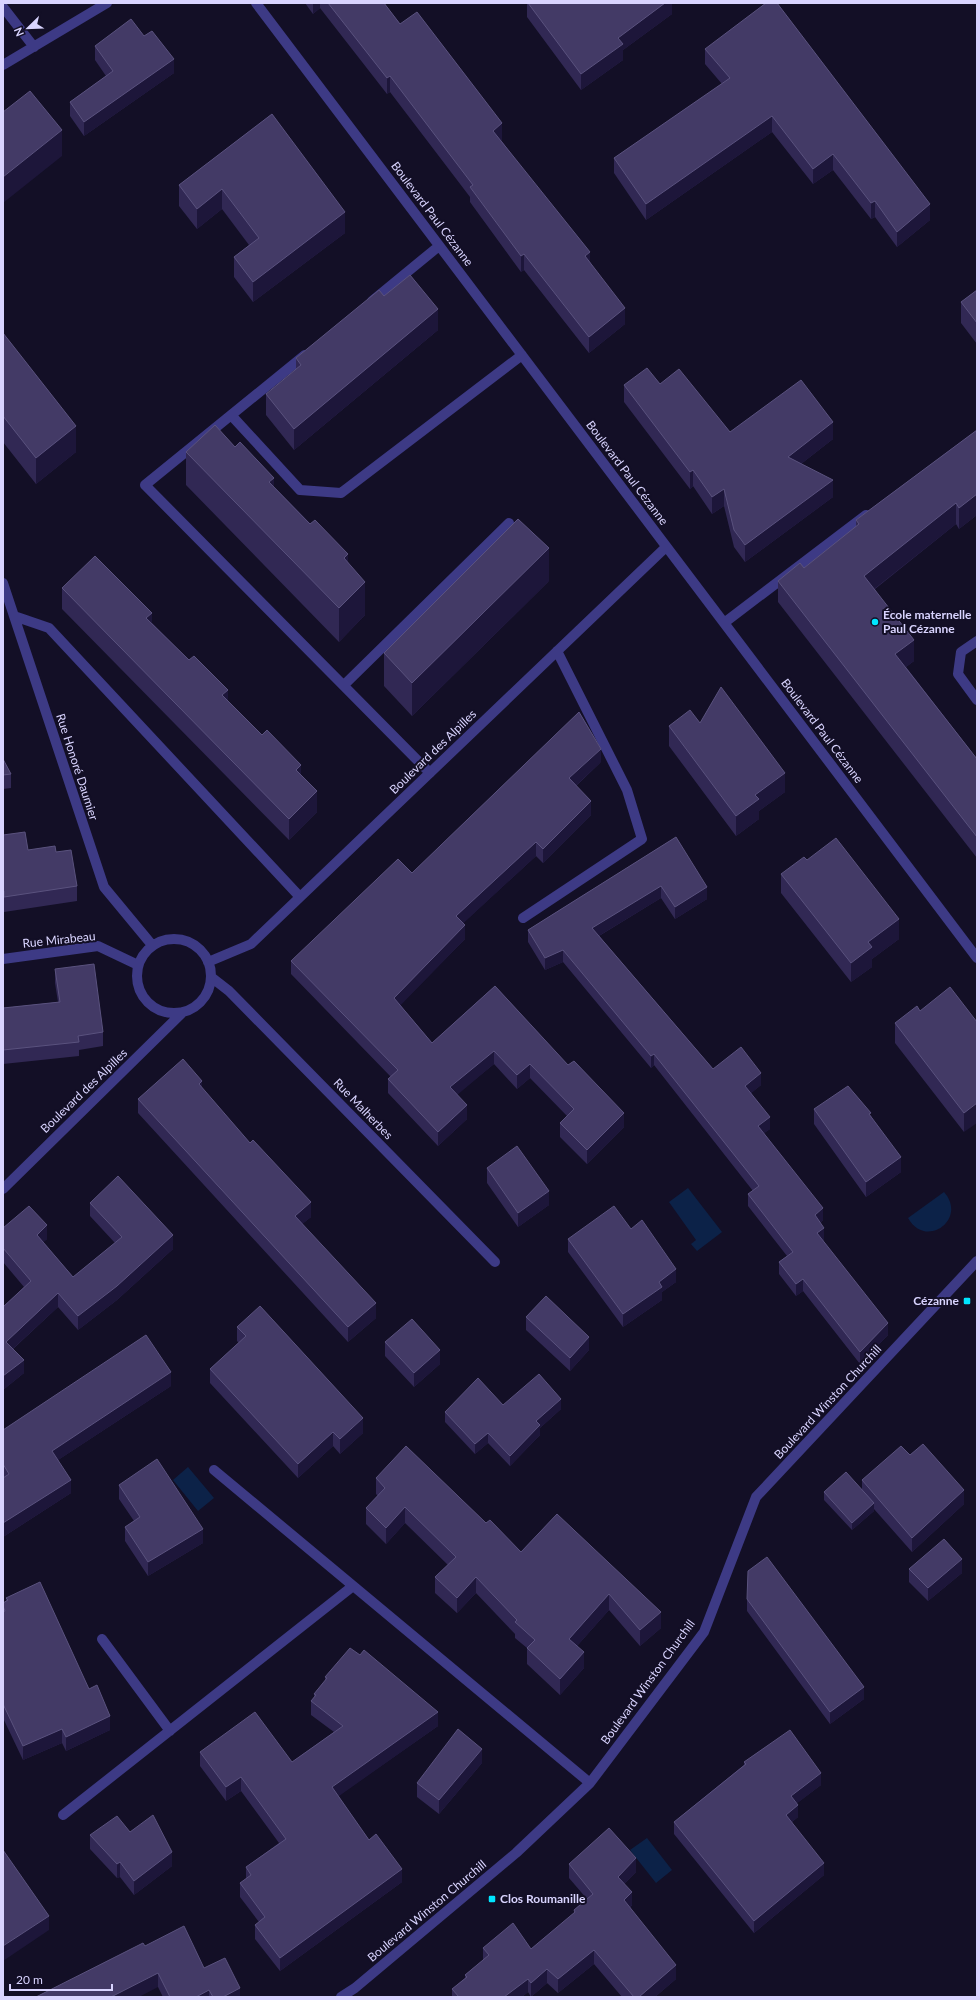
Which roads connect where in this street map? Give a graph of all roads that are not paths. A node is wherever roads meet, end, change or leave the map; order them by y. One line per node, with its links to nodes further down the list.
1 (107, 3): 4 (street)
2 (256, 3): 6 (street, Boulevard Paul Cézanne)
3 (3, 7): 4 (street)
4 (34, 46): 5 (street)
5 (3, 65)
6 (439, 246): 7 (street); 9 (street, Boulevard Paul Cézanne)
7 (361, 310)
8 (312, 350): 10 (street)
9 (522, 355): 10 (street); 13 (street, Boulevard Paul Cézanne)
10 (231, 415): 19 (street)
11 (872, 511): 16 (street)
12 (509, 523): 19 (street)
13 (666, 547): 16 (street, Boulevard Paul Cézanne); 18 (street, Boulevard des Alpilles)
14 (3, 583): 15 (street, Rue Honoré Daumier)
15 (14, 616): 22 (street); 24 (street, Rue Honoré Daumier)
16 (724, 623): 25 (street, Boulevard Paul Cézanne)
17 (977, 641): 20 (street)
18 (557, 651): 21 (street, Boulevard des Alpilles); 23 (street)
19 (344, 685): 21 (street)
20 (977, 700)
21 (430, 773): 22 (street, Boulevard des Alpilles)
22 (300, 897): 27 (street, Boulevard des Alpilles)
23 (523, 918)
24 (152, 945): 27 (street); 28 (street)
25 (977, 958)
26 (3, 959): 28 (street, Rue Mirabeau)
27 (208, 962): 29 (street)
28 (138, 965): 30 (street)
29 (211, 977): 30 (street); 33 (street, Rue Malherbes)
30 (183, 1012): 31 (street, Boulevard des Alpilles)
31 (3, 1188)
32 (977, 1261): 38 (street, Boulevard Winston Churchill)
33 (495, 1262)
34 (214, 1470): 35 (street)
35 (353, 1586): 37 (street); 38 (street)
36 (102, 1639): 37 (street)
37 (170, 1731): 39 (street)
38 (590, 1783): 40 (street, Boulevard Winston Churchill)
39 (63, 1815)
40 (341, 1997)

